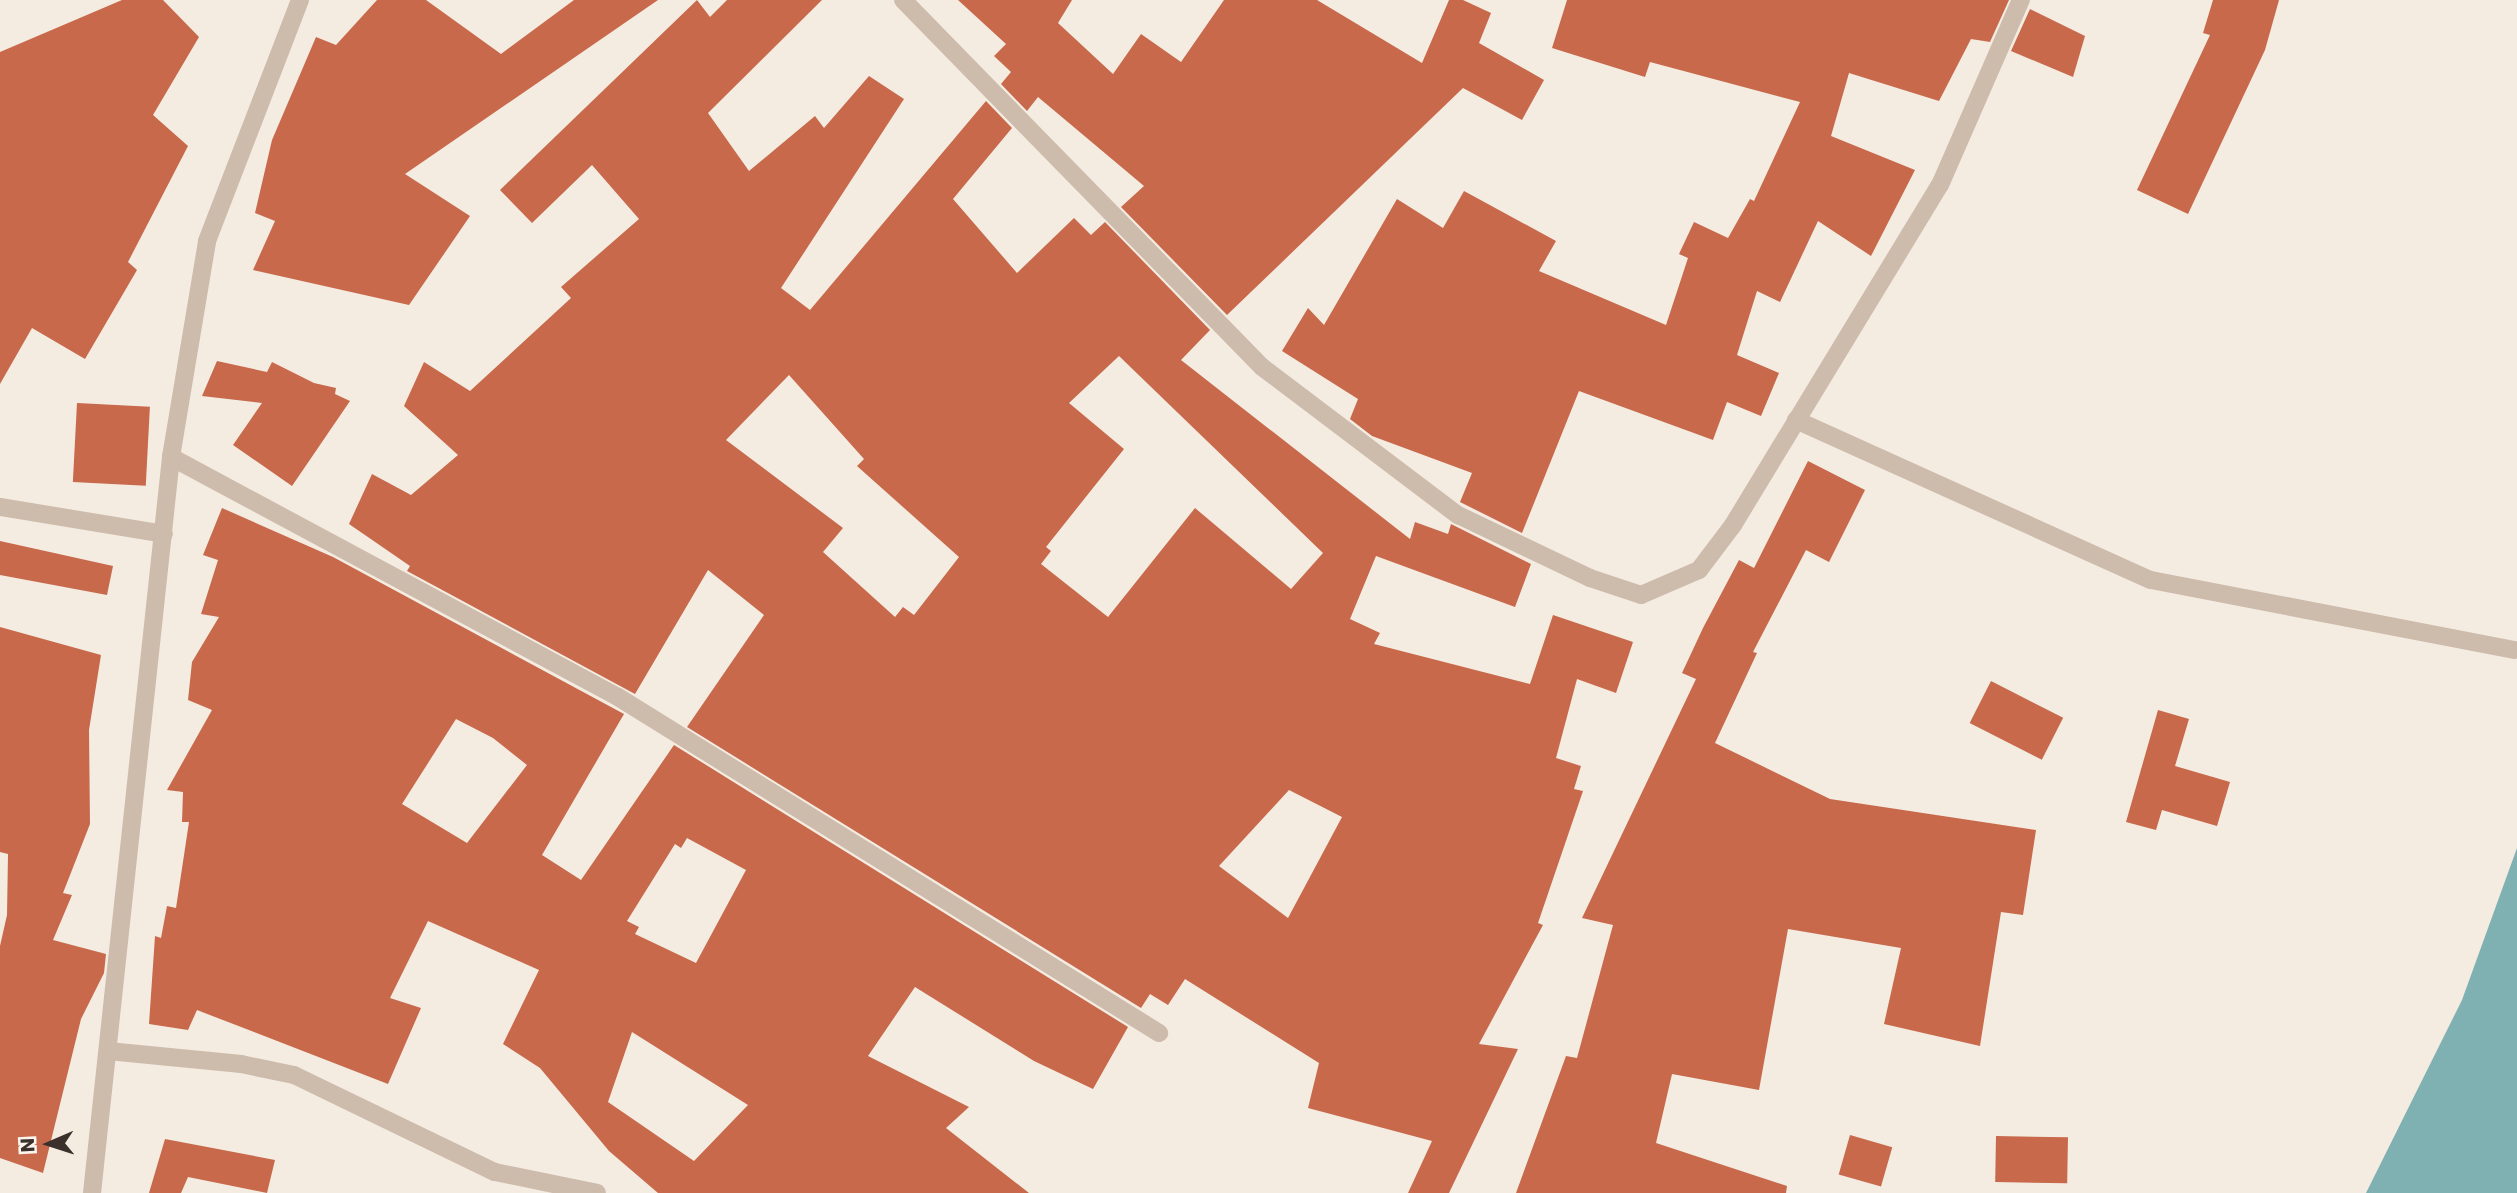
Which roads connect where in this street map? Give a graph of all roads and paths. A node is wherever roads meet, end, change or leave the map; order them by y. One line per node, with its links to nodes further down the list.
1 (300, 0): 5 (street)
2 (903, 0): 4 (street)
3 (2021, 0): 4 (street)
4 (1796, 420): 8 (street)
5 (171, 457): 7 (street); 9 (street)
6 (0, 507): 7 (street)
7 (164, 534): 10 (street)
8 (2514, 650)
9 (1159, 1033)
10 (108, 1051): 11 (street); 12 (street)
11 (92, 1193)
12 (597, 1193)

